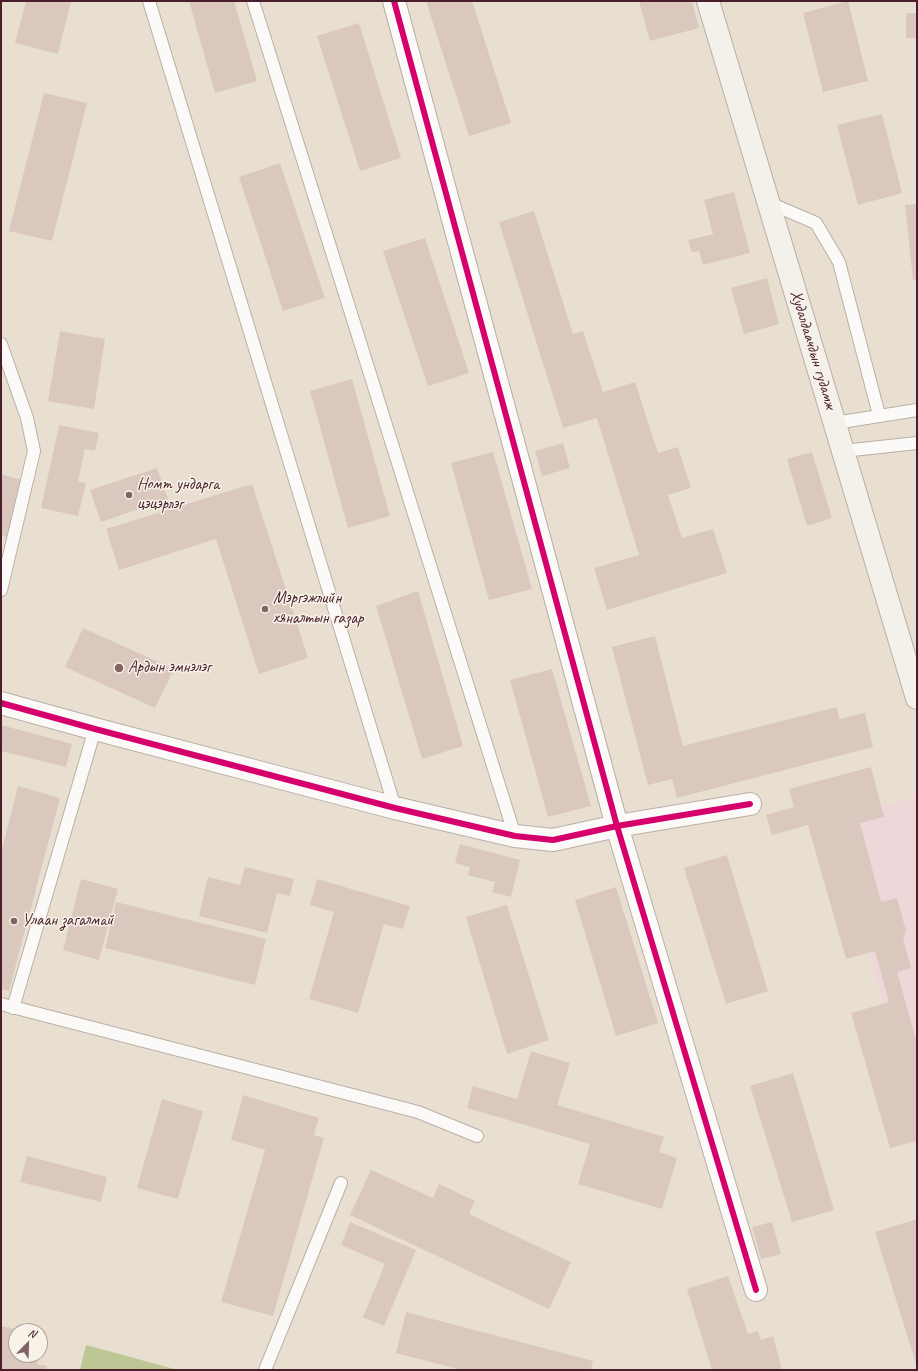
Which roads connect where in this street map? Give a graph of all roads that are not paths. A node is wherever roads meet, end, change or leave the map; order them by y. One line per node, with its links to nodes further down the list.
1 (150, 1): 17 (lane)
2 (253, 1): 19 (lane)
3 (394, 1): 18 (street)
4 (708, 1): 5 (main road, Худалдаачдын гудамж)
5 (769, 203): 8 (lane); 9 (main road, Худалдаачдын гудамж)
6 (1, 344): 12 (lane)
7 (917, 410): 8 (lane)
8 (879, 415): 9 (lane)
9 (835, 422): 11 (main road, Худалдаачдын гудамж)
10 (917, 443): 11 (lane)
11 (843, 451): 13 (main road, Худалдаачдын гудамж)
12 (1, 590)
13 (917, 698)
14 (1, 703): 15 (street)
15 (95, 729): 17 (street); 21 (lane)
16 (750, 804): 18 (street)
17 (395, 808): 19 (street)
18 (617, 826): 19 (street); 24 (street)
19 (515, 836)
20 (1, 1004): 21 (lane)
21 (13, 1008): 22 (lane)
22 (477, 1136)
23 (341, 1183): 25 (lane)
24 (756, 1290)
25 (265, 1370)

